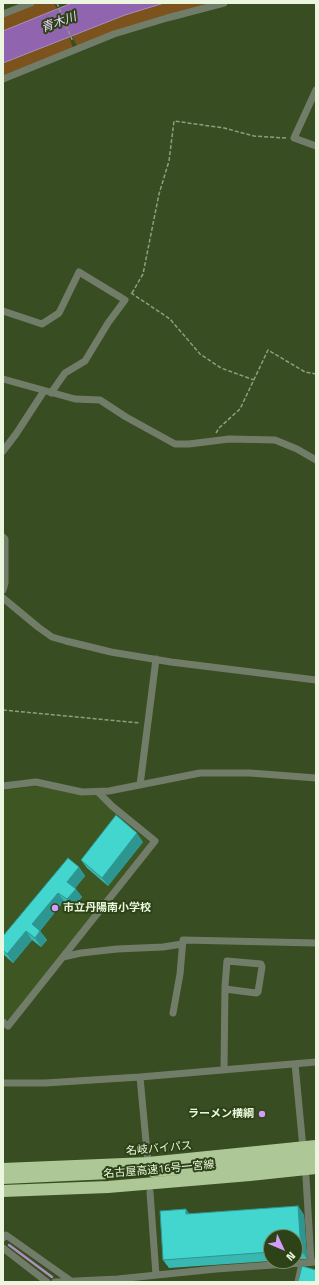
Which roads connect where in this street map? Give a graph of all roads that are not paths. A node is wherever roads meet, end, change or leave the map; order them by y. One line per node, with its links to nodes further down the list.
1 (31, 3): 3 (street)
2 (224, 3): 4 (street)
3 (3, 14)
4 (3, 79)
5 (316, 90): 6 (street)
6 (316, 146)
7 (3, 311): 10 (street)
8 (3, 380): 9 (street)
9 (44, 391): 10 (street); 11 (street)
10 (51, 393): 12 (street)
11 (3, 451)
12 (316, 460)
13 (3, 537): 14 (street)
14 (3, 590)
15 (3, 598): 16 (street)
16 (156, 659): 17 (street); 19 (street)
17 (316, 680)
18 (316, 778): 19 (street)
19 (140, 785): 21 (street)
20 (3, 786): 21 (street)
21 (98, 792): 24 (street)
22 (316, 943): 23 (street)
23 (182, 944): 24 (street); 26 (street)
24 (64, 957): 27 (street)
25 (225, 989): 25 (street); 30 (street)
26 (173, 1013)
27 (3, 1022)
28 (316, 1062): 29 (street)
29 (295, 1064): 30 (street); 34 (street)
30 (224, 1070): 31 (street)
31 (140, 1077): 32 (street); 37 (street)
32 (3, 1083)
33 (316, 1146): 34 (highway, 名岐バイパス)
34 (303, 1148): 37 (highway, 名岐バイパス)
35 (316, 1151): 40 (highway, 名古屋高速16号一宮線)
36 (316, 1158): 42 (highway)
37 (148, 1164): 39 (highway, 名岐バイパス)
38 (316, 1168): 43 (highway, 名古屋高速16号一宮線)
39 (3, 1169)
40 (3, 1173)
41 (311, 1177): 44 (highway); 48 (street)
42 (3, 1178)
43 (3, 1191)
44 (150, 1192): 45 (highway); 52 (street)
45 (3, 1198)
46 (3, 1238): 53 (street)
47 (3, 1248): 54 (street)
48 (314, 1262): 49 (street)
49 (303, 1263)
50 (263, 1266): 52 (street)
51 (301, 1269): 56 (street)
52 (156, 1275): 53 (street)
53 (71, 1281): 55 (street)
54 (46, 1282)
55 (55, 1282)
56 (298, 1282)

